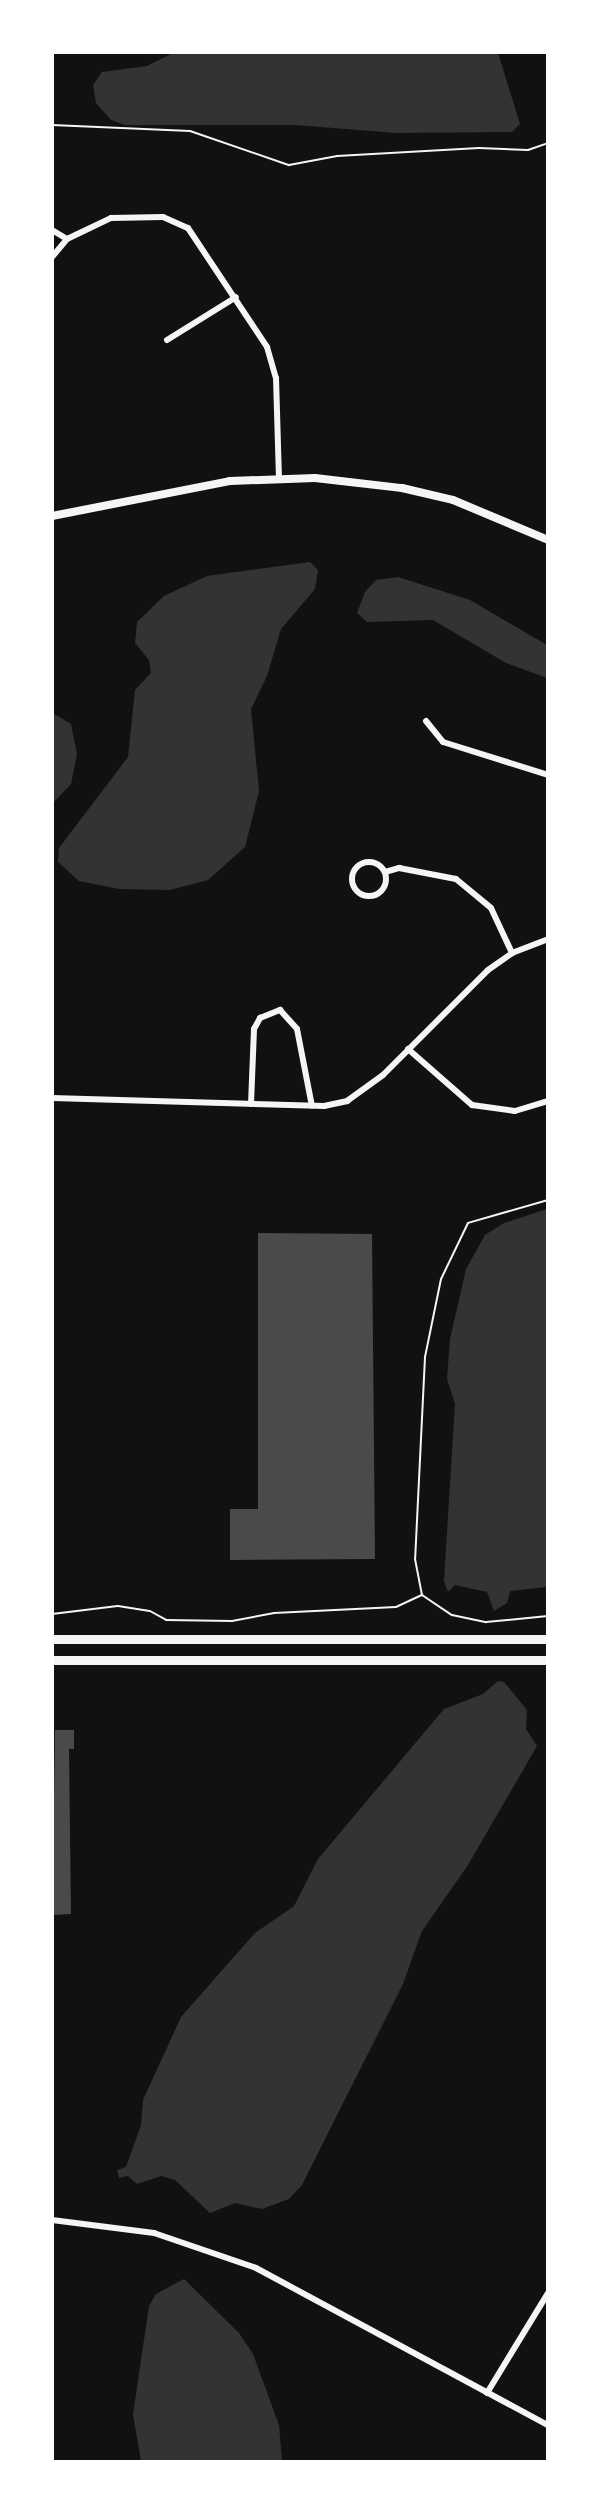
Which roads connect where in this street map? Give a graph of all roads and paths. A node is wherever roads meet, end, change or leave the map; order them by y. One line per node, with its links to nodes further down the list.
1 (52, 125): 2 (path)
2 (548, 143)
3 (52, 230): 4 (street)
4 (66, 239): 5 (street); 6 (street)
5 (52, 257)
6 (236, 297): 7 (street); 8 (street)
7 (167, 340)
8 (279, 477): 9 (street); 10 (street)
9 (52, 516)
10 (548, 540)
11 (426, 721): 12 (street)
12 (548, 775)
13 (385, 872): 13 (street); 15 (street)
14 (548, 939): 15 (street)
15 (512, 953): 16 (street)
16 (408, 1049): 18 (street); 20 (street)
17 (52, 1098): 19 (street)
18 (548, 1101)
19 (251, 1104): 20 (street); 20 (street)
20 (312, 1106)
21 (548, 1200): 22 (path)
22 (422, 1595): 23 (path); 24 (path)
23 (52, 1614)
24 (548, 1616)
25 (52, 1639): 26 (main road)
26 (548, 1639)
27 (52, 1660): 28 (main road)
28 (548, 1660)
29 (52, 2220): 31 (street)
30 (548, 2293): 31 (street)
31 (487, 2393): 32 (street)
32 (548, 2425)

